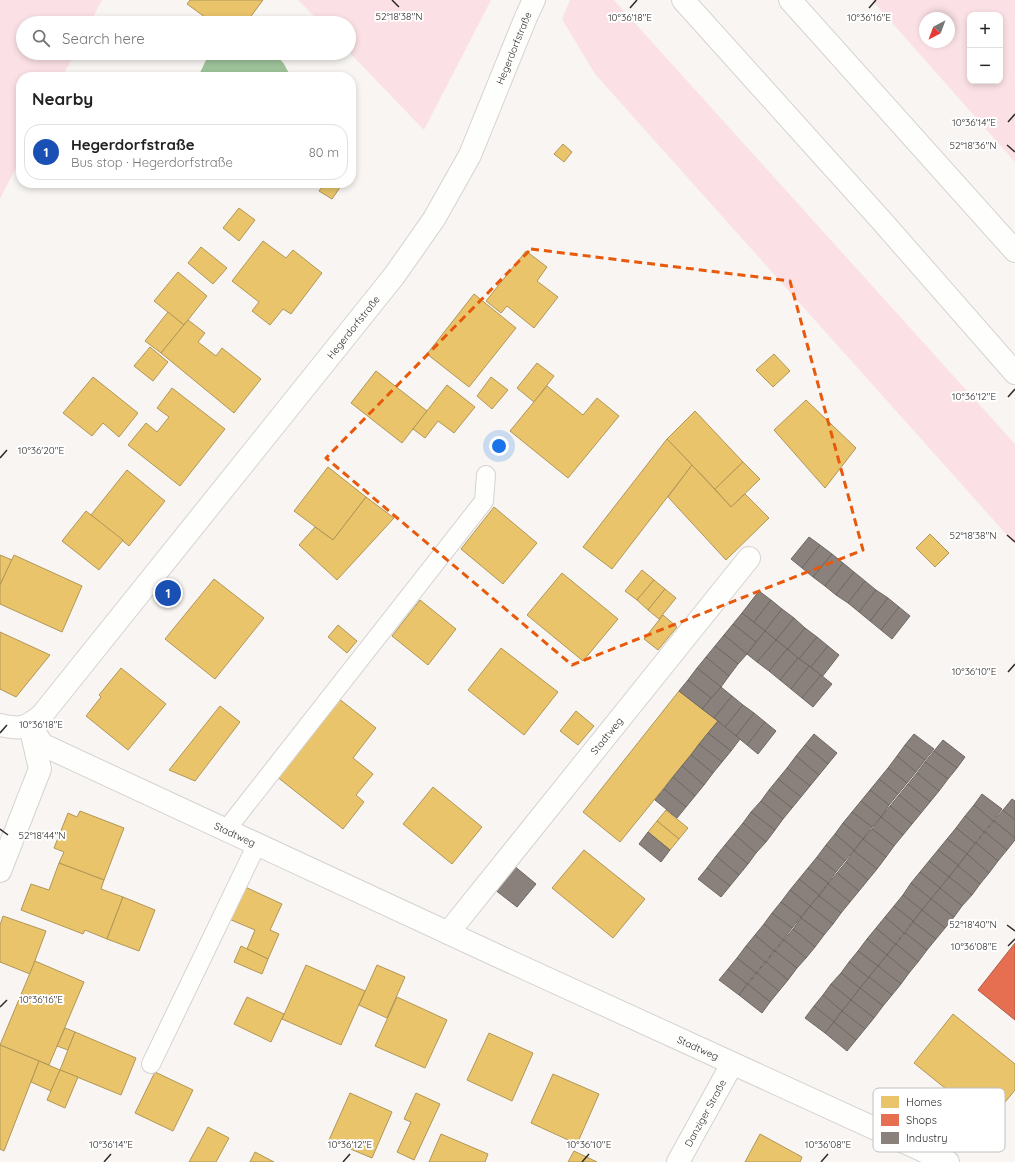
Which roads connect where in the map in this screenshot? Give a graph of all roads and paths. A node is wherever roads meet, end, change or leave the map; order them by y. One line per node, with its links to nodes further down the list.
1 (534, 0): 9 (main road, Hegerdorfstraße)
2 (683, 0): 5 (main road)
3 (790, 0): 4 (main road)
4 (1015, 251)
5 (1015, 373)
6 (486, 475): 10 (lane)
7 (749, 558): 13 (main road, Stadtweg)
8 (0, 725): 9 (main road)
9 (29, 725): 10 (main road, Stadtweg); 12 (main road)
10 (226, 830): 11 (main road, Stadtweg)
11 (257, 844): 13 (main road, Stadtweg); 14 (lane)
12 (0, 871)
13 (448, 933): 15 (main road, Stadtweg)
14 (151, 1064)
15 (732, 1064): 16 (main road, Stadtweg); 18 (main road, Danziger Straße)
16 (873, 1128)
17 (926, 1152): 19 (main road, Stadtweg)
18 (678, 1162)
19 (948, 1162)

